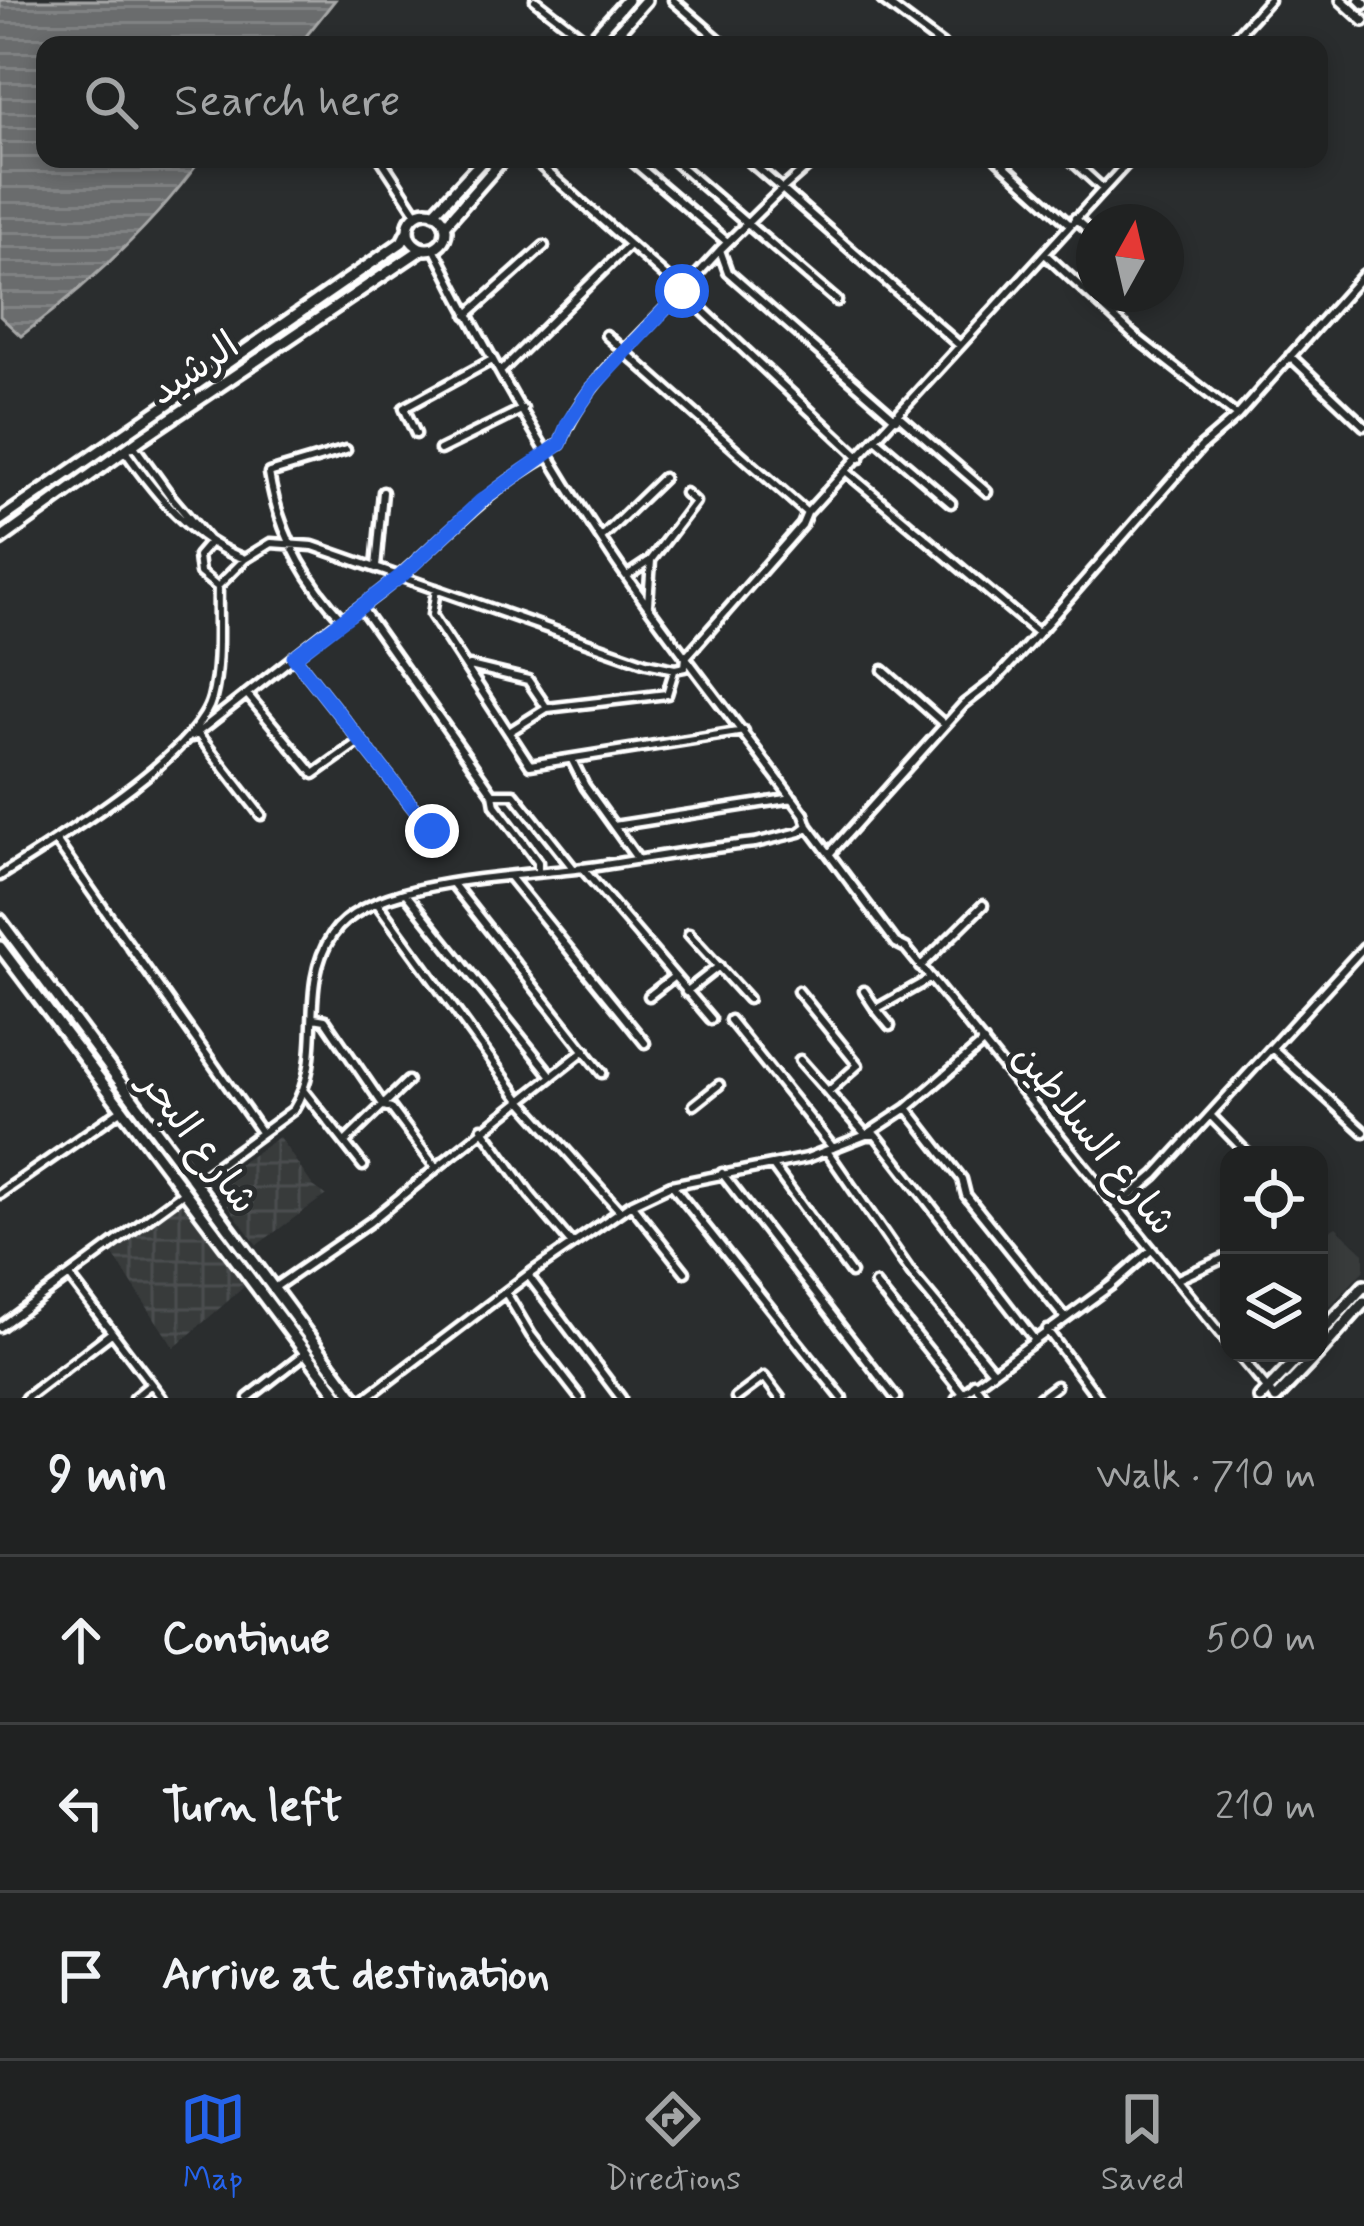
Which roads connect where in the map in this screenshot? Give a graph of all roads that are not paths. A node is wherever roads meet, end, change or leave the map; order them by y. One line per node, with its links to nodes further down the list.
1 (535, 0): 9 (street)
2 (627, 0): 10 (main road)
3 (646, 0): 11 (main road)
4 (673, 0): 12 (street)
5 (882, 0): 13 (street)
6 (1269, 0): 14 (street)
7 (1341, 0): 8 (street)
8 (1364, 21)
9 (578, 36)
10 (595, 36)
11 (617, 36)
12 (715, 36)
13 (930, 36)
14 (1236, 36)
15 (387, 168): 29 (street)
16 (476, 168): 28 (main road)
17 (495, 168): 33 (main road)
18 (543, 168): 36 (street)
19 (640, 168): 35 (street)
20 (682, 168): 31 (street)
21 (758, 168): 27 (street)
22 (806, 168): 27 (street)
23 (1008, 168): 30 (street)
24 (1080, 168): 26 (street)
25 (1122, 168): 26 (street)
26 (1102, 188): 30 (street)
27 (782, 189): 31 (street); 48 (street)
28 (434, 213): 29 (main road); 33 (main road)
29 (417, 214): 34 (main road)
30 (1072, 221): 32 (street); 40 (street)
31 (746, 223): 35 (street); 45 (street)
32 (1076, 224)
33 (445, 225): 38 (main road)
34 (407, 232): 38 (main road); 71 (main road, الرشيد)
35 (726, 242): 39 (street)
36 (629, 244): 44 (street); 52 (street)
37 (544, 246): 46 (street)
38 (428, 249): 46 (street, شارع السلاطين); 59 (main road, الرشيد)
39 (720, 250): 41 (street); 42 (street)
40 (1045, 254): 48 (street); 54 (street)
41 (700, 272): 42 (street); 44 (street)
42 (728, 272): 55 (street)
43 (1364, 274): 50 (street)
44 (682, 291): 49 (street); 63 (street)
45 (837, 301)
46 (467, 315): 51 (street, شارع السلاطين)
47 (606, 335): 49 (street)
48 (959, 345): 55 (street)
49 (626, 353): 62 (street); 70 (street)
50 (1290, 356): 54 (street); 56 (street)
51 (493, 359): 52 (street, شارع السلاطين); 57 (street)
52 (500, 372): 53 (street, شارع السلاطين)
53 (524, 409): 61 (street); 62 (street, شارع السلاطين)
54 (1237, 416): 86 (street)
55 (897, 417): 58 (street); 67 (street)
56 (1364, 426)
57 (416, 434)
58 (877, 440): 63 (street); 69 (street)
59 (129, 447): 73 (main road, الرشيد); 74 (street)
60 (346, 450): 75 (street)
61 (440, 450)
62 (547, 454): 72 (street, شارع السلاطين); 79 (street)
63 (860, 458): 64 (street)
64 (846, 471): 70 (street); 86 (street)
65 (663, 478): 72 (street)
66 (383, 492): 78 (street)
67 (987, 492)
68 (685, 493): 77 (street)
69 (951, 503)
70 (807, 513): 88 (street)
71 (0, 520)
72 (601, 538): 80 (street, شارع السلاطين)
73 (0, 540)
74 (210, 542): 76 (street); 81 (street)
75 (289, 544): 76 (street); 78 (street); 85 (street)
76 (245, 559): 81 (street)
77 (651, 560): 80 (street); 83 (street)
78 (376, 567): 79 (street)
79 (401, 576): 82 (street); 84 (street)
80 (627, 576): 83 (street, شارع السلاطين)
81 (218, 586): 99 (street)
82 (436, 590): 89 (street); 90 (street)
83 (648, 604): 88 (street, شارع السلاطين)
84 (361, 607): 85 (street); 101 (street)
85 (342, 619): 87 (street)
86 (1038, 632): 94 (street)
87 (294, 657): 92 (street); 98 (street)
88 (686, 657): 90 (street); 95 (street, شارع السلاطين)
89 (467, 665): 93 (street); 96 (street)
90 (675, 669): 93 (street)
91 (883, 670): 94 (street)
92 (247, 694): 97 (street); 98 (street)
93 (547, 708): 96 (street)
94 (945, 725): 108 (street)
95 (744, 731): 100 (street); 102 (street, شارع السلاطين)
96 (509, 732): 100 (street)
97 (197, 733): 99 (street); 103 (street)
98 (360, 741): 106 (street)
99 (175, 751): 107 (street)
100 (572, 760): 104 (street)
101 (493, 794): 110 (street); 111 (street)
102 (793, 798): 104 (street); 105 (street, شارع السلاطين)
103 (261, 815)
104 (614, 826): 109 (street)
105 (808, 826): 108 (street, شارع السلاطين); 109 (street)
106 (432, 831)
107 (56, 841): 112 (street); 154 (street)
108 (831, 852): 123 (street, شارع السلاطين)
109 (636, 857): 110 (street)
110 (578, 868): 111 (street); 124 (street)
111 (538, 873): 113 (street)
112 (0, 876)
113 (510, 877): 114 (street); 136 (street)
114 (453, 884): 115 (street); 139 (street)
115 (407, 895): 116 (street); 142 (street)
116 (377, 903): 132 (street); 147 (street)
117 (983, 905): 123 (street)
118 (0, 920): 164 (main road, شارع البحر)
119 (689, 934): 122 (street)
120 (0, 947): 151 (main road, شارع البحر)
121 (1364, 947): 138 (street)
122 (719, 966): 127 (street); 130 (street)
123 (920, 967): 125 (street, شارع السلاطين)
124 (672, 978): 127 (street); 129 (street)
125 (931, 978): 131 (street); 137 (street, شارع السلاطين)
126 (798, 991): 146 (street)
127 (686, 992): 133 (street)
128 (864, 992): 131 (street)
129 (650, 996)
130 (748, 999)
131 (876, 1009): 135 (street)
132 (314, 1018): 145 (street); 149 (street)
133 (711, 1019)
134 (730, 1020): 159 (street)
135 (890, 1026)
136 (645, 1042)
137 (984, 1042): 150 (street); 169 (street, شارع السلاطين)
138 (1273, 1049): 152 (street); 155 (street)
139 (585, 1051): 141 (street); 142 (street)
140 (800, 1060): 146 (street)
141 (602, 1073)
142 (551, 1076): 147 (street)
143 (409, 1081): 149 (street)
144 (719, 1085): 148 (street)
145 (304, 1091): 154 (street); 157 (street)
146 (828, 1092): 156 (street)
147 (520, 1100): 153 (street); 170 (street)
148 (694, 1105)
149 (384, 1106): 157 (street); 162 (street)
150 (908, 1108): 156 (street); 186 (street)
151 (121, 1110): 166 (main road, شارع البحر); 167 (street)
152 (1210, 1115): 158 (street); 169 (street)
153 (482, 1128): 162 (street); 171 (street)
154 (262, 1132): 164 (street)
155 (1364, 1132)
156 (866, 1135): 159 (street); 192 (street)
157 (345, 1142): 160 (street)
158 (1241, 1146)
159 (830, 1149): 161 (street); 198 (street)
160 (363, 1166)
161 (773, 1166): 163 (street); 177 (street)
162 (436, 1168): 183 (street)
163 (721, 1172): 165 (street); 216 (street)
164 (194, 1183): 172 (main road, شارع البحر)
165 (671, 1185): 168 (street); 215 (street)
166 (184, 1192): 174 (main road, شارع البحر); 179 (street)
167 (0, 1194)
168 (631, 1204): 170 (street); 176 (street)
169 (1117, 1207): 173 (street, شارع السلاطين)
170 (620, 1211): 171 (street)
171 (572, 1244): 178 (street)
172 (242, 1246): 174 (main road); 183 (main road, شارع البحر)
173 (1150, 1251): 180 (street, شارع السلاطين); 186 (street)
174 (232, 1254): 194 (main road, شارع البحر)
175 (1220, 1260): 180 (street)
176 (685, 1272)
177 (851, 1273)
178 (528, 1275): 184 (street); 212 (street)
179 (70, 1277): 188 (street); 191 (street)
180 (1176, 1280): 190 (street, شارع السلاطين)
181 (874, 1284): 202 (street)
182 (1364, 1286): 187 (main road)
183 (274, 1288): 209 (main road, شارع البحر)
184 (506, 1293): 210 (street); 211 (street)
185 (1364, 1302): 193 (main road)
186 (1064, 1317): 189 (street)
187 (1328, 1325)
188 (0, 1328)
189 (1047, 1330): 192 (street); 219 (street)
190 (1220, 1333)
191 (111, 1334): 200 (street); 204 (street)
192 (1034, 1340): 198 (street)
193 (1328, 1343)
194 (306, 1353): 207 (street); 208 (main road, شارع البحر)
195 (1244, 1362): 203 (street)
196 (1296, 1362): 203 (main road)
197 (1309, 1362): 203 (main road)
198 (992, 1370): 199 (street)
199 (974, 1383): 202 (street); 217 (street)
200 (152, 1384): 205 (street); 206 (street)
201 (1056, 1386): 218 (street)
202 (960, 1395)
203 (1270, 1396)
204 (26, 1398)
205 (134, 1398)
206 (162, 1398)
207 (248, 1398)
208 (340, 1398)
209 (355, 1398)
210 (366, 1398)
211 (580, 1398)
212 (621, 1398)
213 (736, 1398): 214 (street)
214 (780, 1398)
215 (842, 1398)
216 (896, 1398)
217 (985, 1398)
218 (1040, 1398)
219 (1097, 1398)

